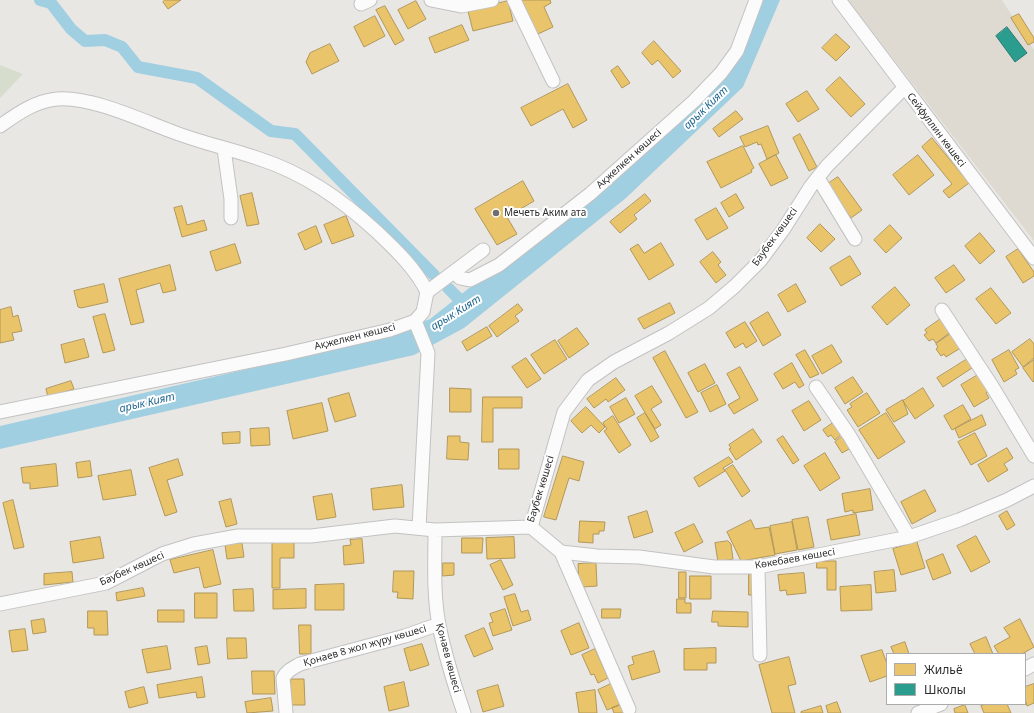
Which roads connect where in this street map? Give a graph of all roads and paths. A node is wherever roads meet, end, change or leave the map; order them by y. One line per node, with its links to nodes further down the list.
1 (431, 0): 2 (street)
2 (492, 0)
3 (514, 0): 6 (street)
4 (756, 0): 15 (street, Ақжелкен көшесі)
5 (839, 0): 7 (street, Сейфуллин көшесі)
6 (553, 81)
7 (904, 88): 10 (street, Баубек көшесі); 14 (street, Сейфуллин көшесі)
8 (0, 126): 9 (street)
9 (224, 149): 11 (street); 16 (street)
10 (818, 178): 12 (street); 23 (street, Баубек көшесі)
11 (231, 218)
12 (855, 239)
13 (483, 250): 15 (street)
14 (1034, 258)
15 (454, 272): 16 (street)
16 (428, 292): 18 (street)
17 (942, 310): 21 (street)
18 (415, 322): 20 (street, Ақжелкен көшесі); 24 (street)
19 (816, 387): 26 (street)
20 (0, 412)
21 (1034, 456)
22 (1034, 486): 26 (street, Көкебаев көшесі)
23 (531, 527): 25 (street, Баубек көшесі); 27 (street)
24 (420, 528): 25 (street, Баубек көшесі); 29 (street, Баубек көшесі)
25 (435, 530): 30 (street, Қонаев көшесі)
26 (908, 537): 28 (street, Көкебаев көшесі)
27 (561, 552): 28 (street, Көкебаев көшесі); 33 (street)
28 (758, 567): 31 (street)
29 (0, 604)
30 (438, 624): 34 (street, Қонаев 8 жол жүру көшесі); 35 (street, Қонаев көшесі)
31 (760, 655)
32 (938, 705): 36 (street)
33 (629, 709)
34 (286, 713)
35 (464, 713)
36 (918, 713)

